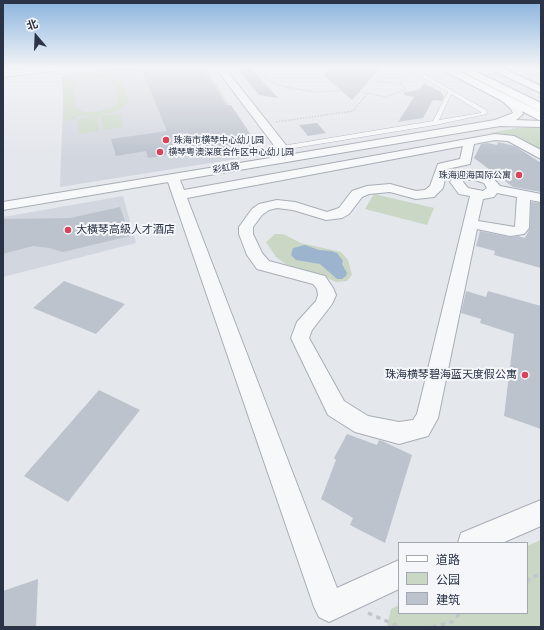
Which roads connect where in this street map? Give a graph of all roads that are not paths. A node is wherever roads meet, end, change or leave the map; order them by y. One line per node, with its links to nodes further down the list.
1 (230, 96): 11 (street)
2 (242, 96): 20 (street)
3 (448, 96): 13 (lane)
4 (458, 96): 13 (lane)
5 (499, 96): 9 (main road)
6 (509, 96): 10 (main road)
7 (518, 96): 10 (main road)
8 (523, 96): 10 (main road)
9 (506, 100): 10 (main road); 12 (street)
10 (541, 108)
11 (240, 110)
12 (497, 122): 14 (street); 15 (street, 彩虹路)
13 (435, 123): 20 (lane)
14 (541, 124)
15 (423, 135): 16 (street, 彩虹路); 18 (street)
16 (402, 139): 19 (street); 20 (street, 彩虹路)
17 (469, 142): 18 (street); 21 (street); 22 (street)
18 (439, 147): 19 (street); 22 (street)
19 (417, 151): 22 (street); 25 (street)
20 (285, 153): 25 (street, 彩虹路)
21 (541, 155)
22 (449, 165): 23 (street); 24 (street); 31 (street)
23 (470, 175): 24 (street); 26 (street)
24 (457, 179): 27 (street)
25 (177, 186): 30 (street, 彩虹路); 34 (street)
26 (494, 189): 27 (street); 28 (street)
27 (477, 194): 31 (street)
28 (524, 195): 29 (street); 31 (street)
29 (541, 198)
30 (3, 206)
31 (470, 223)
32 (541, 513): 33 (street)
33 (473, 542)
34 (398, 574)

